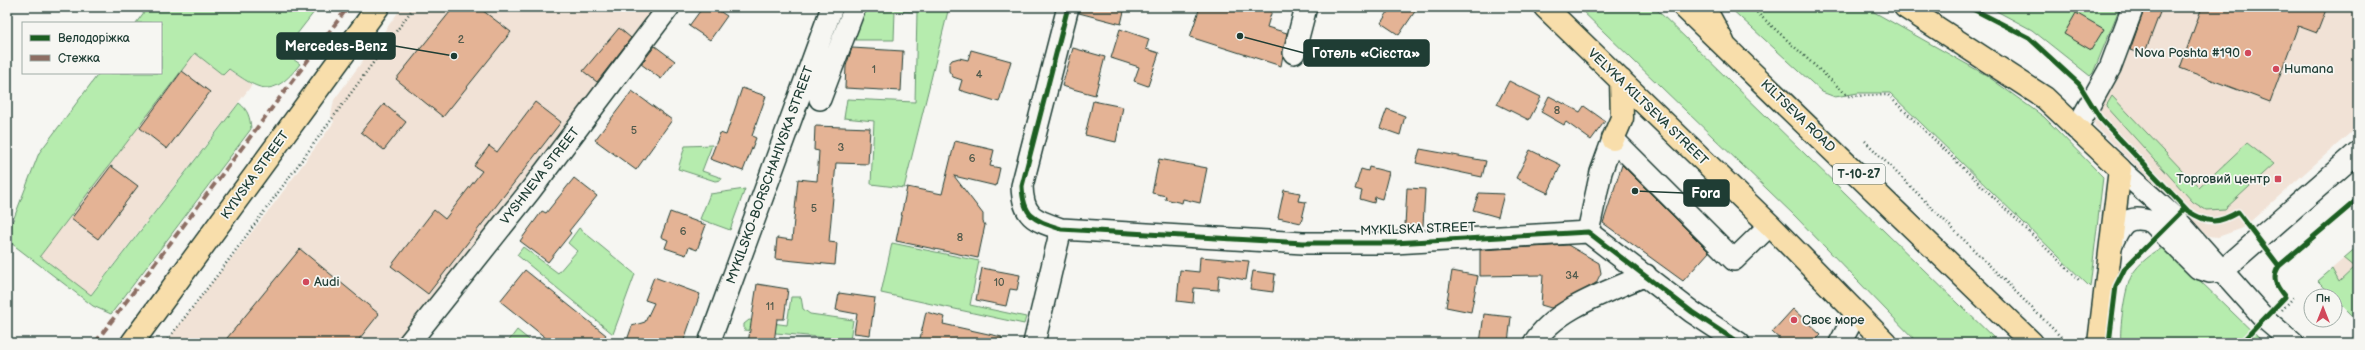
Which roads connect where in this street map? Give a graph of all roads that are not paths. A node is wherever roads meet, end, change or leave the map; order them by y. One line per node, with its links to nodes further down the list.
1 (378, 7): 29 (main road, KYIVSKA STREET)
2 (669, 7): 30 (street, VYSHNEVA STREET)
3 (832, 7): 14 (street, MYKILSKO-BORSCHAHIVSKA STREET)
4 (854, 7): 15 (street)
5 (1068, 7): 23 (street, MYKILSKA STREET)
6 (1306, 7): 13 (street)
7 (1545, 7): 16 (main road, VELYKA KILTSEVA STREET)
8 (1684, 7): 12 (main road, KILTSEVA ROAD / Т-10-27)
9 (1704, 7): 12 (main road)
10 (1905, 7): 18 (main road)
11 (2133, 7): 18 (street)
12 (1727, 48): 37 (main road, KILTSEVA ROAD / Т-10-27)
13 (1294, 53)
14 (810, 66): 15 (street); 31 (street, MYKILSKO-BORSCHAHIVSKA STREET)
15 (832, 67): 17 (street)
16 (1621, 80): 19 (main road); 22 (main road, VELYKA KILTSEVA STREET)
17 (820, 99)
18 (2076, 129): 21 (main road)
19 (1612, 139): 22 (street); 24 (street)
20 (2358, 152): 26 (street)
21 (2120, 168): 25 (main road); 26 (street)
22 (1770, 225): 28 (main road, VELYKA KILTSEVA STREET)
23 (1061, 229): 24 (street, MYKILSKA STREET); 32 (street)
24 (1588, 232): 27 (street)
25 (2110, 248): 26 (street); 38 (main road)
26 (2223, 270): 39 (street)
27 (1646, 275): 33 (street); 34 (street)
28 (1856, 313): 35 (street); 36 (main road, VELYKA KILTSEVA STREET)
29 (132, 343)
30 (409, 343)
31 (709, 343)
32 (1034, 343)
33 (1534, 343)
34 (1739, 343)
35 (1840, 343)
36 (1886, 343)
37 (2032, 343)
38 (2099, 343)
39 (2293, 343)

